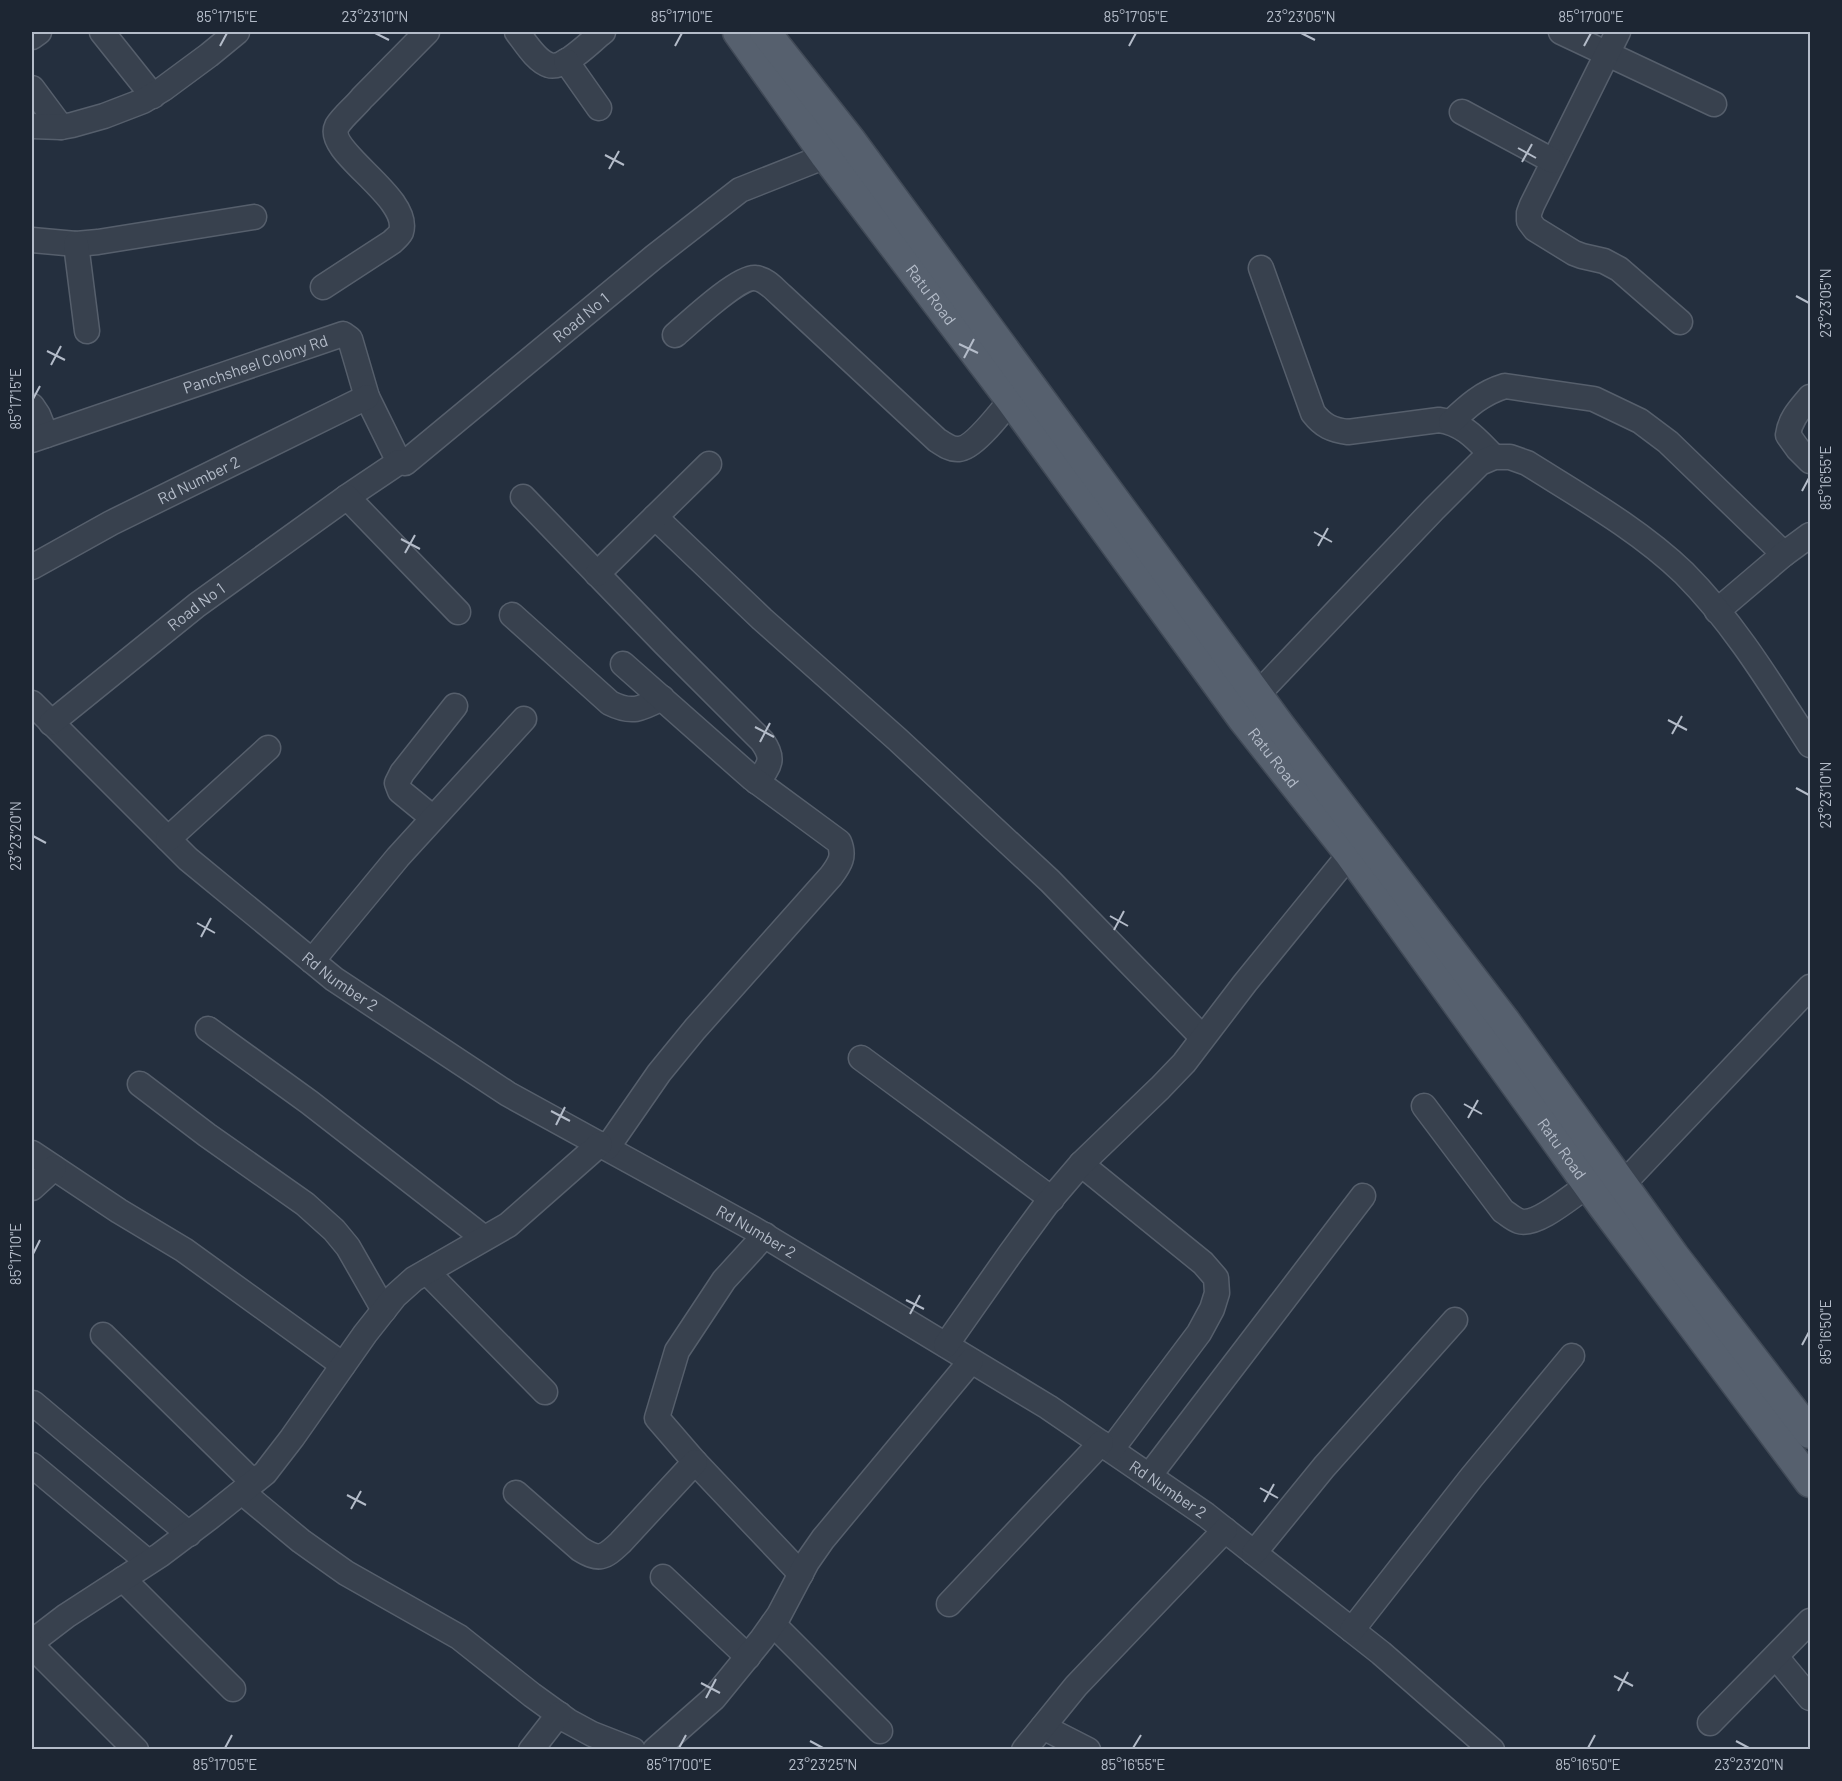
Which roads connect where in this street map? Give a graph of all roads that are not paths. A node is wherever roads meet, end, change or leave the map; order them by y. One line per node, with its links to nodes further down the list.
1 (39, 32): 11 (street)
2 (102, 32): 15 (street)
3 (426, 32): 28 (street)
4 (516, 32): 13 (street)
5 (603, 32): 13 (street)
6 (738, 32): 22 (main road, Ratu Road)
7 (765, 32): 21 (main road, Ratu Road)
8 (1561, 32): 12 (street)
9 (1618, 32): 12 (street)
10 (226, 35): 15 (street)
11 (32, 37)
12 (1607, 53): 16 (street); 23 (street)
13 (566, 61): 17 (street)
14 (32, 88): 20 (street)
15 (153, 96): 20 (street)
16 (1714, 104)
17 (599, 108)
18 (1462, 112): 23 (street)
19 (32, 126): 20 (street)
20 (61, 128)
21 (851, 141): 22 (street, Road No 1); 53 (main road, Ratu Road)
22 (826, 156): 34 (main road, Ratu Road); 40 (street, Road No 1)
23 (1553, 161): 29 (street)
24 (254, 217): 26 (street)
25 (32, 240): 26 (street)
26 (76, 244): 30 (street)
27 (1261, 268): 36 (street)
28 (323, 287)
29 (1680, 322)
30 (87, 331)
31 (675, 335): 34 (street)
32 (367, 397): 37 (street, Panchsheel Colony Rd); 40 (street, Panchsheel Colony Rd); 47 (street, Rd Number 2)
33 (1810, 397): 39 (street)
34 (1011, 400): 64 (main road, Ratu Road)
35 (32, 406): 37 (street)
36 (1451, 422): 38 (street); 46 (street)
37 (39, 438)
38 (1494, 457): 49 (street); 53 (street)
39 (1810, 461)
40 (399, 462): 43 (street, Road No 1)
41 (709, 464): 44 (street)
42 (523, 496): 48 (street)
43 (347, 497): 50 (street); 58 (street, Road No 1)
44 (655, 517): 48 (street); 68 (street)
45 (1810, 535): 46 (street)
46 (1784, 554): 49 (street)
47 (32, 567)
48 (597, 574): 61 (street)
49 (1717, 611): 59 (street)
50 (458, 612)
51 (512, 615): 54 (street)
52 (623, 664): 54 (street)
53 (1257, 696): 76 (main road, Ratu Road)
54 (662, 698): 61 (street)
55 (32, 703): 58 (street, Rd Number 2)
56 (455, 706): 62 (street)
57 (524, 719): 62 (street)
58 (51, 723): 63 (street, Rd Number 2)
59 (1810, 745)
60 (268, 748): 63 (street)
61 (757, 782): 72 (street)
62 (433, 818): 65 (street)
63 (168, 839): 65 (street, Rd Number 2)
64 (1350, 854): 68 (street); 77 (main road, Ratu Road)
65 (312, 961): 72 (street, Rd Number 2)
66 (1810, 987): 76 (street)
67 (208, 1029): 82 (street)
68 (1202, 1037): 74 (street)
69 (861, 1058): 80 (street)
70 (140, 1084): 84 (street)
71 (1424, 1106): 77 (street)
72 (603, 1146): 81 (street, Rd Number 2); 82 (street)
73 (32, 1153): 75 (street)
74 (1081, 1164): 80 (street); 94 (street)
75 (54, 1168): 78 (street); 90 (street)
76 (1623, 1184): 93 (main road, Ratu Road)
77 (1588, 1185): 98 (main road, Ratu Road)
78 (32, 1188)
79 (1363, 1196): 97 (street)
80 (1052, 1199): 87 (street)
81 (765, 1235): 87 (street, Rd Number 2); 95 (street)
82 (484, 1238): 83 (street)
83 (427, 1272): 84 (street); 91 (street)
84 (384, 1310): 90 (street)
85 (1455, 1320): 103 (street)
86 (103, 1335): 99 (street)
87 (946, 1345): 89 (street, Rd Number 2)
88 (1572, 1356): 111 (street)
89 (972, 1360): 94 (street, Rd Number 2); 105 (street)
90 (343, 1365): 99 (street)
91 (545, 1392)
92 (33, 1404): 102 (street)
93 (1810, 1433)
94 (1106, 1447): 97 (street, Rd Number 2); 108 (street)
95 (695, 1462): 100 (street); 105 (street)
96 (32, 1465): 104 (street)
97 (1149, 1476): 101 (street, Rd Number 2)
98 (1810, 1482)
99 (248, 1487): 102 (street); 117 (street)
100 (516, 1493)
101 (1225, 1530): 103 (street, Rd Number 2); 119 (street)
102 (189, 1534): 104 (street)
103 (1254, 1553): 111 (street, Rd Number 2)
104 (148, 1562): 107 (street)
105 (801, 1574): 110 (street)
106 (663, 1577): 113 (street)
107 (123, 1579): 112 (street); 115 (street)
108 (949, 1604)
109 (1810, 1621): 114 (street)
110 (773, 1624): 113 (street); 120 (street)
111 (1352, 1630): 127 (street, Rd Number 2)
112 (32, 1644): 121 (street)
113 (748, 1657): 124 (street)
114 (1776, 1657): 116 (street); 118 (street)
115 (234, 1689)
116 (1810, 1698)
117 (559, 1714): 122 (street); 123 (street)
118 (1710, 1723)
119 (1043, 1727): 125 (street); 126 (street)
120 (880, 1731)
121 (136, 1749)
122 (531, 1749)
123 (633, 1749)
124 (654, 1749)
125 (1024, 1749)
126 (1088, 1749)
127 (1492, 1749)

